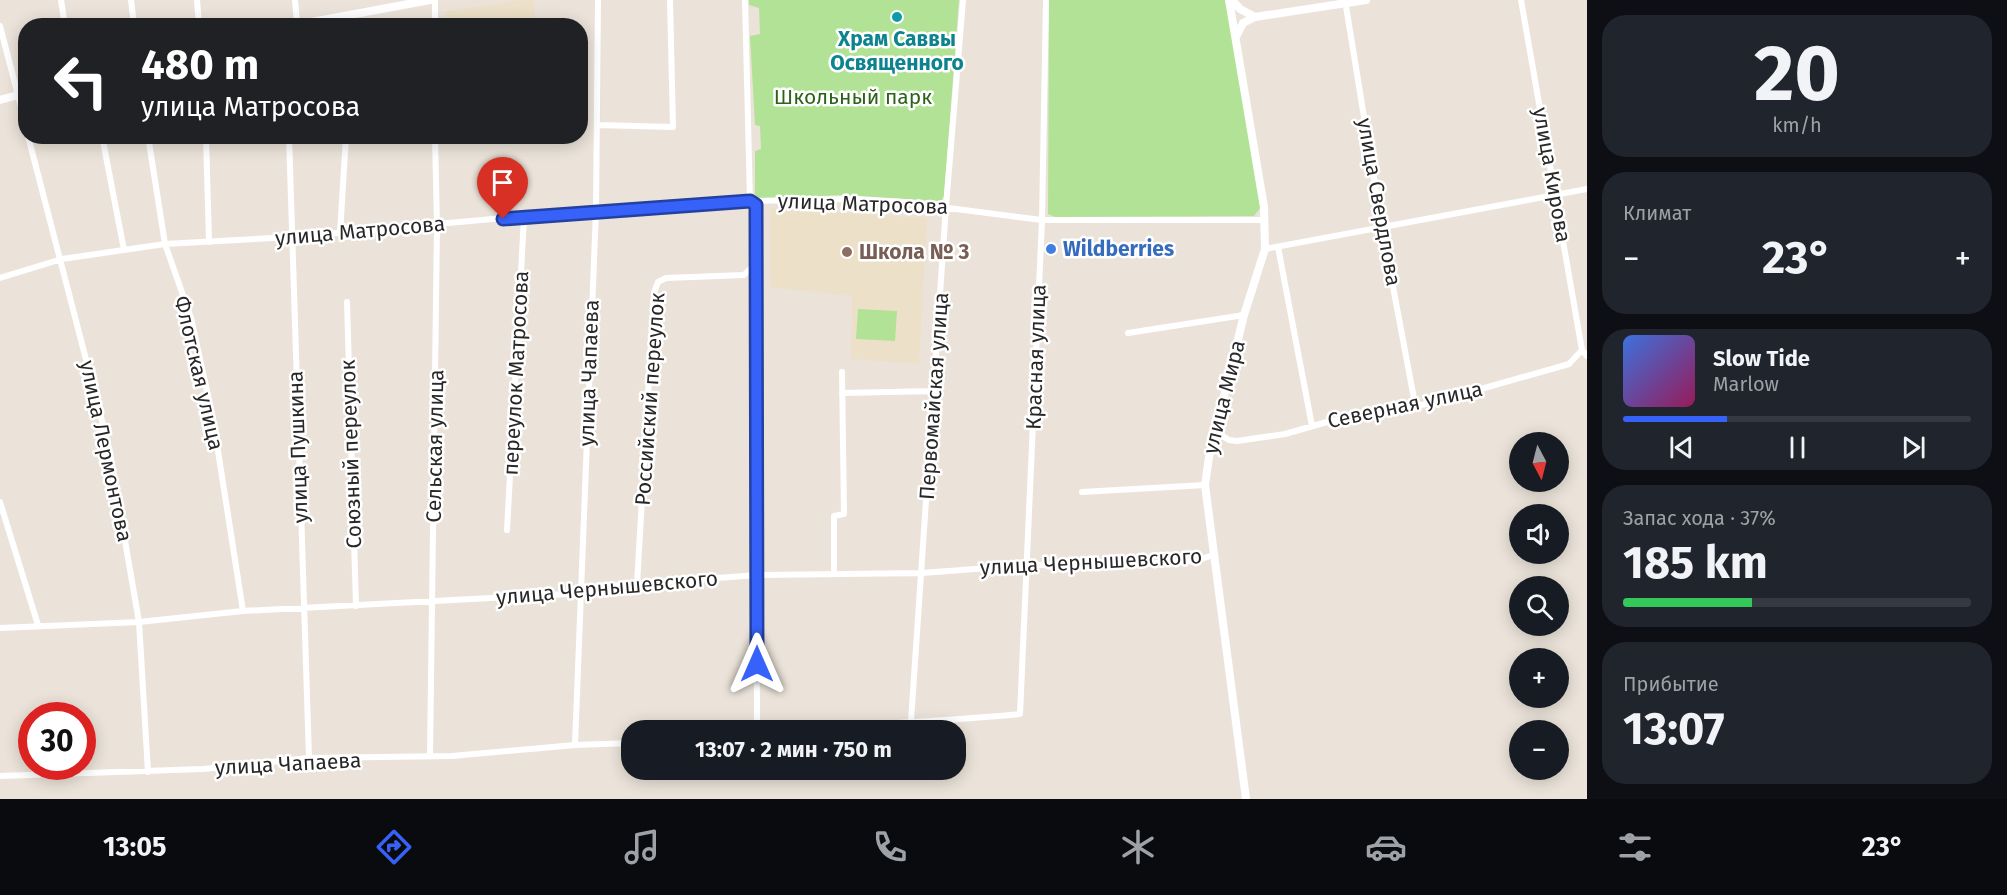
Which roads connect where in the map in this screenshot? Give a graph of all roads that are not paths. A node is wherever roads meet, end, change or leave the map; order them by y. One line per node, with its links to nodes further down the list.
1 (61, 0): 17 (street)
2 (132, 0): 18 (street)
3 (197, 0): 19 (street)
4 (295, 0): 20 (street)
5 (429, 0): 21 (street)
6 (435, 0): 22 (street)
7 (598, 0): 28 (street, улица Чапаева)
8 (670, 0): 28 (street)
9 (745, 0): 38 (street)
10 (963, 0): 39 (street, Первомайская улица)
11 (1046, 0): 42 (street, Красная улица)
12 (1230, 0): 16 (street); 24 (street, улица Мира)
13 (1366, 0): 15 (street)
14 (1521, 0): 37 (street, улица Кирова)
15 (1345, 2): 16 (street); 45 (street, улица Свердлова)
16 (1255, 17): 24 (street)
17 (64, 18)
18 (133, 18)
19 (198, 18)
20 (294, 18)
21 (328, 18)
22 (435, 18)
23 (0, 26): 25 (street)
24 (1235, 37): 43 (street, улица Мира)
25 (18, 84)
26 (18, 95): 27 (street)
27 (0, 100)
28 (597, 125): 40 (street, улица Чапаева)
29 (30, 144): 53 (street, улица Лермонтова)
30 (104, 144): 52 (street)
31 (149, 144): 49 (street, Флотская улица)
32 (206, 144): 48 (street)
33 (289, 144): 47 (street, улица Пушкина)
34 (346, 144): 46 (street)
35 (435, 144): 44 (street, Сельская улица)
36 (1587, 189): 37 (street)
37 (1557, 195): 45 (street); 59 (street, улица Кирова)
38 (750, 201): 39 (street, улица Матросова); 40 (street, улица Матросова); 54 (street)
39 (946, 206): 42 (street, улица Матросова); 62 (street, Первомайская улица)
40 (596, 210): 41 (street, улица Матросова); 77 (street, улица Чапаева)
41 (524, 217): 44 (street, улица Матросова); 70 (street, переулок Матросова)
42 (1042, 220): 43 (street, улица Матросова); 72 (street, Красная улица)
43 (1263, 220): 51 (street, улица Мира)
44 (437, 225): 46 (street, улица Матросова); 78 (street, Сельская улица)
45 (1382, 228): 50 (street); 64 (street, улица Свердлова)
46 (340, 233): 47 (street, улица Матросова)
47 (291, 237): 48 (street, улица Матросова); 80 (street, улица Пушкина)
48 (209, 242): 49 (street, улица Матросова)
49 (165, 244): 52 (street, улица Матросова); 81 (street, Флотская улица)
50 (1278, 247): 51 (street); 65 (street)
51 (1265, 249): 57 (street, улица Мира)
52 (124, 250): 53 (street, улица Матросова)
53 (62, 259): 55 (street, улица Матросова); 82 (street, улица Лермонтова)
54 (756, 263): 75 (street); 76 (street, Российский переулок)
55 (0, 278)
56 (347, 302): 79 (street, Союзный переулок)
57 (1244, 315): 58 (street); 66 (street, улица Мира)
58 (1128, 333)
59 (1582, 350): 60 (street); 64 (street, Северная улица)
60 (1587, 356)
61 (842, 372): 63 (street)
62 (935, 391): 63 (street); 74 (street, Первомайская улица)
63 (842, 393): 73 (street)
64 (1415, 404): 65 (street, Северная улица)
65 (1312, 426): 66 (street, Северная улица)
66 (1215, 431): 67 (street, улица Мира)
67 (1206, 485): 68 (street); 71 (street, улица Мира)
68 (1082, 492)
69 (0, 502): 83 (street)
70 (507, 530)
71 (1213, 555): 72 (street, улица Чернышевского); 94 (street, улица Мира)
72 (1027, 565): 74 (street, улица Чернышевского); 87 (street, Красная улица)
73 (834, 573): 74 (street, улица Чернышевского); 75 (street, улица Чернышевского)
74 (922, 573): 86 (street, Первомайская улица)
75 (758, 575): 76 (street, улица Чернышевского); 85 (street)
76 (637, 584): 77 (street, улица Чернышевского)
77 (580, 588): 78 (street, улица Чернышевского); 89 (street, улица Чапаева)
78 (434, 602): 79 (street, улица Чернышевского); 90 (street, Сельская улица)
79 (356, 606): 80 (street, улица Чернышевского)
80 (303, 609): 81 (street, улица Чернышевского); 91 (street, улица Пушкина)
81 (243, 611): 82 (street, улица Чернышевского)
82 (140, 622): 83 (street, улица Чернышевского); 92 (street, улица Лермонтова)
83 (38, 625): 84 (street, улица Чернышевского)
84 (0, 628)
85 (757, 720)
86 (911, 720)
87 (955, 720)
88 (621, 743): 89 (street, улица Чапаева)
89 (575, 745): 90 (street, улица Чапаева)
90 (430, 756): 91 (street, улица Чапаева)
91 (309, 758): 92 (street, улица Чапаева)
92 (148, 772): 93 (street, улица Чапаева)
93 (0, 776)
94 (1246, 799)

